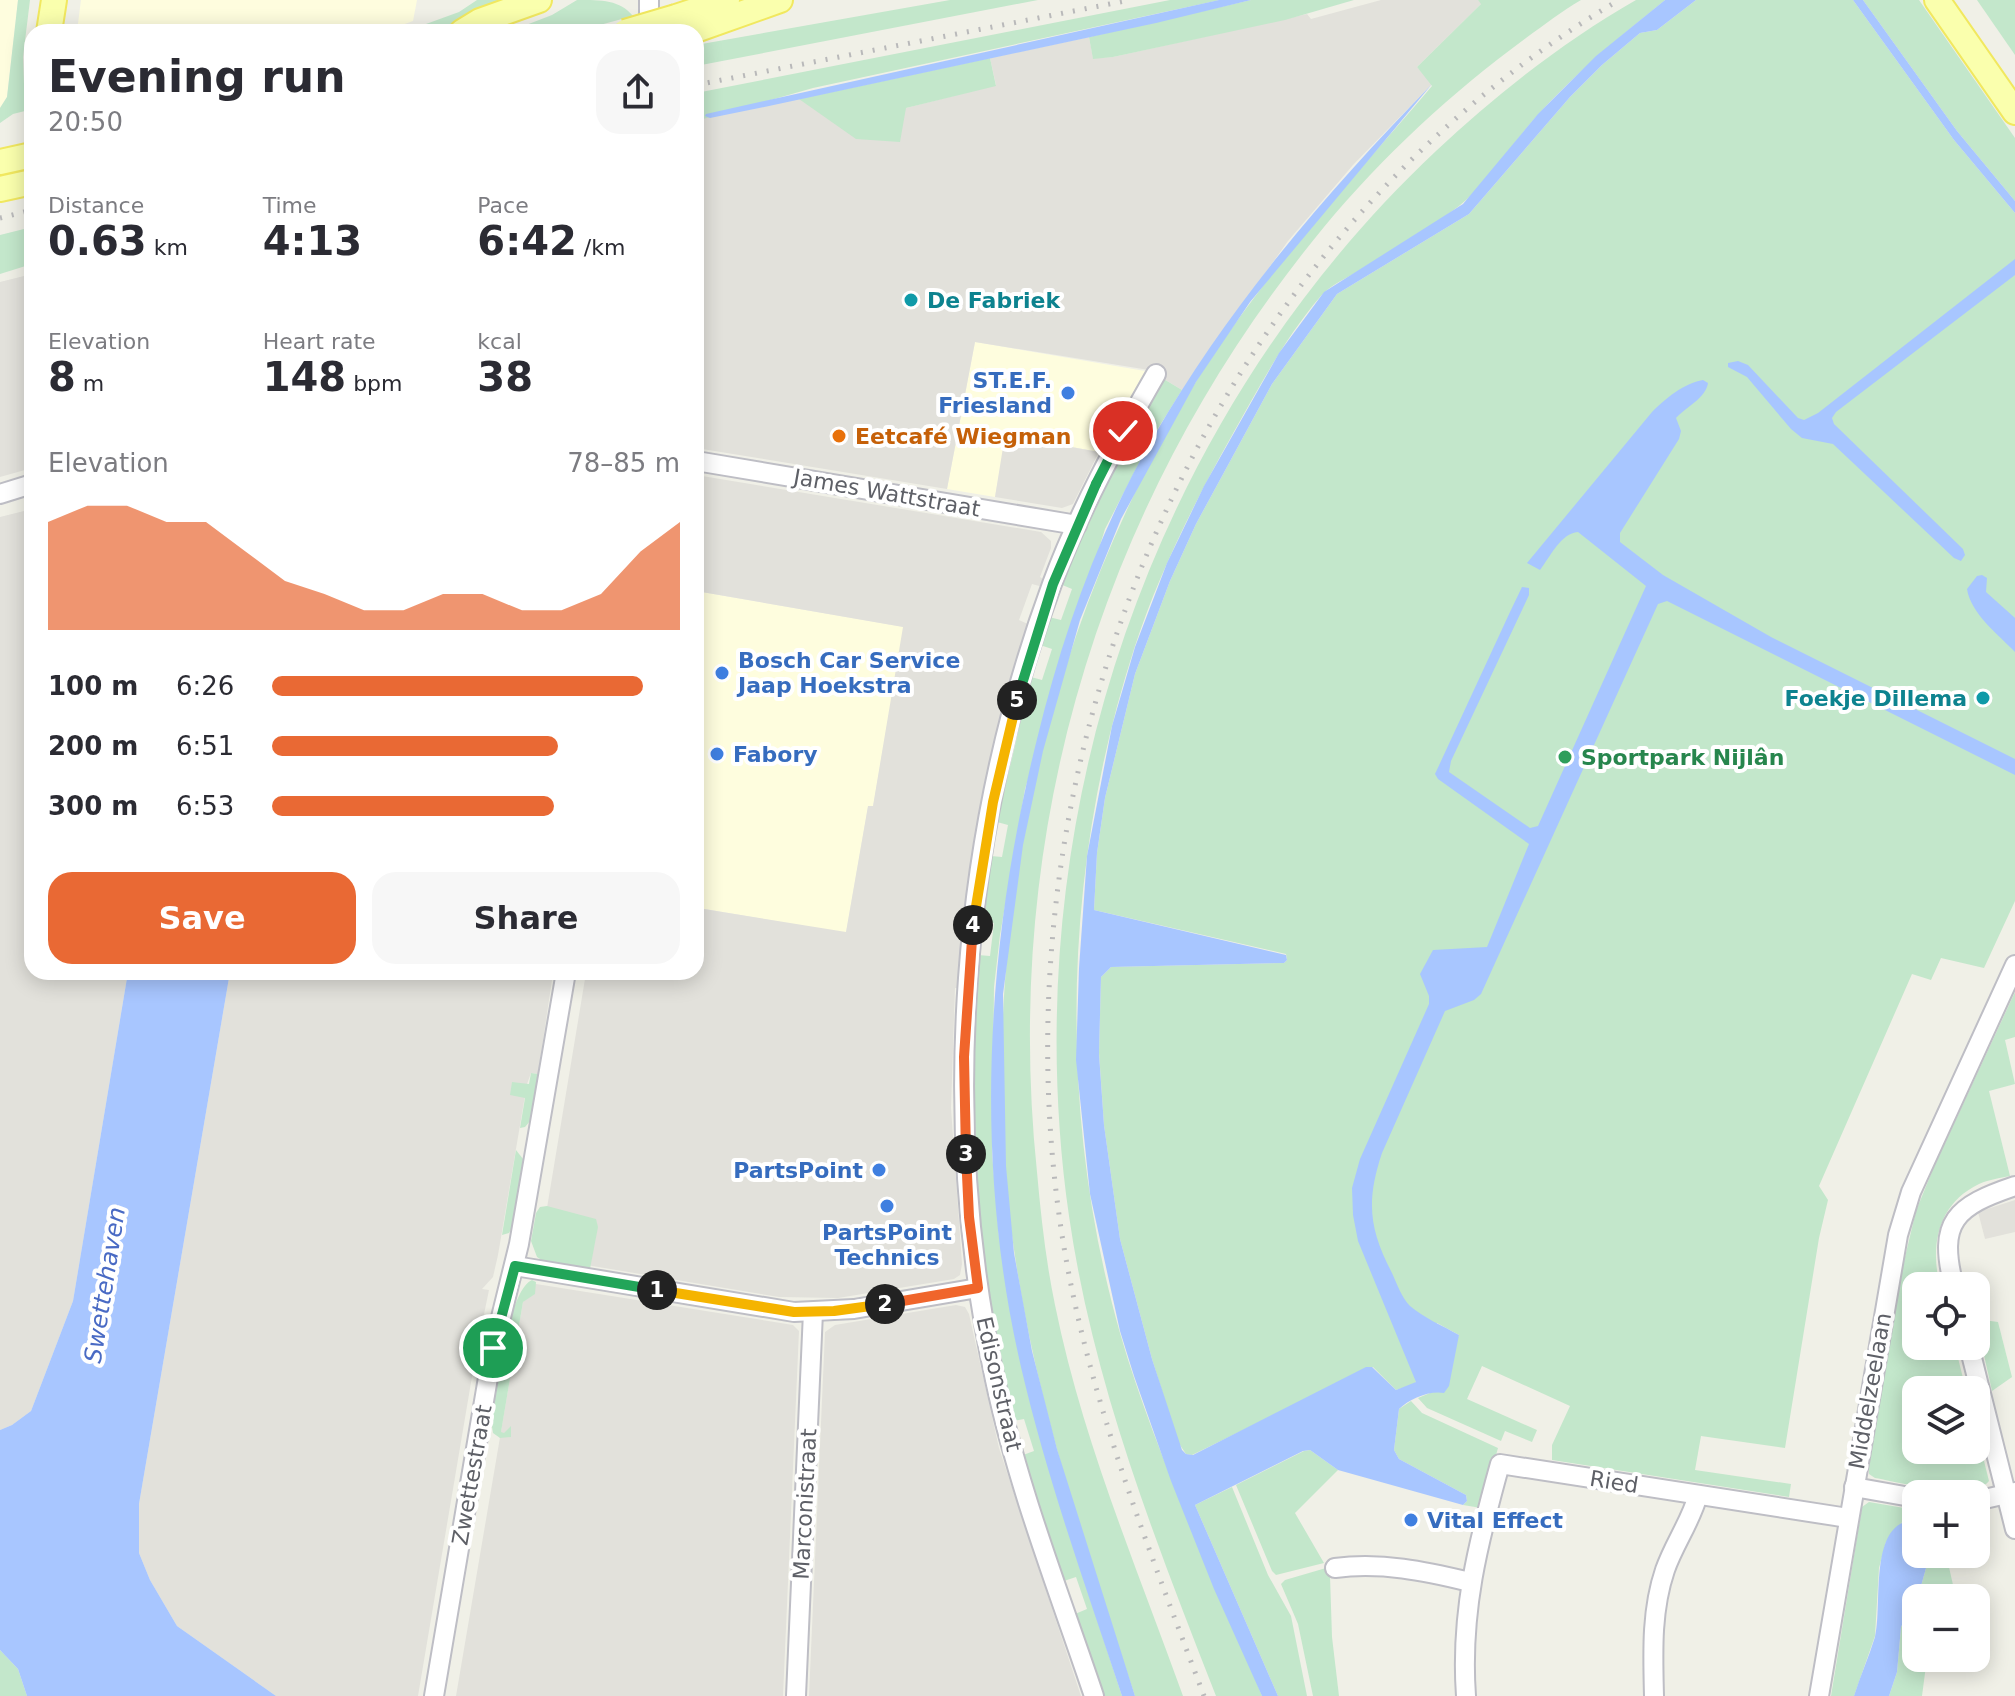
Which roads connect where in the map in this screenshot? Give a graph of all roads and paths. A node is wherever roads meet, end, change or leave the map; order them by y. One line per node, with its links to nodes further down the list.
1 (42, 0): 9 (main road)
2 (54, 0): 10 (main road)
3 (539, 0): 11 (main road)
4 (649, 0): 12 (street)
5 (727, 0): 13 (main road)
6 (780, 0): 14 (main road)
7 (1937, 0): 16 (main road)
8 (1953, 0): 15 (main road)
9 (38, 24)
10 (50, 24)
11 (475, 24)
12 (649, 24)
13 (685, 24)
14 (687, 24)
15 (2015, 90)
16 (2015, 112)
17 (24, 157): 18 (main road)
18 (0, 162)
19 (24, 184): 20 (main road)
20 (0, 189)
21 (1156, 374): 25 (street, Edisonstraat)
22 (704, 462): 25 (street, James Wattstraat)
23 (24, 486): 24 (street)
24 (0, 494)
25 (1077, 525): 31 (street, Edisonstraat)
26 (2015, 965): 34 (street, Middelzeelaan)
27 (565, 980): 29 (street, Zwettestraat)
28 (2015, 1186): 30 (street)
29 (515, 1266): 32 (street); 43 (street, Zwettestraat)
30 (1951, 1272)
31 (978, 1288): 32 (street); 45 (street, Edisonstraat)
32 (813, 1312): 44 (street, Marconistraat)
33 (1973, 1360): 35 (street)
34 (1854, 1487): 37 (street); 39 (street, Middelzeelaan)
35 (2011, 1493): 38 (street); 40 (street)
36 (1698, 1495): 39 (street, Ried); 42 (street, Ried); 47 (street)
37 (1902, 1496)
38 (1990, 1498)
39 (1848, 1518): 48 (street, Middelzeelaan)
40 (2015, 1529)
41 (1335, 1568): 42 (street)
42 (1470, 1582): 46 (street, Ried)
43 (434, 1696)
44 (796, 1696)
45 (1094, 1696)
46 (1466, 1696)
47 (1654, 1696)
48 (1819, 1696)

